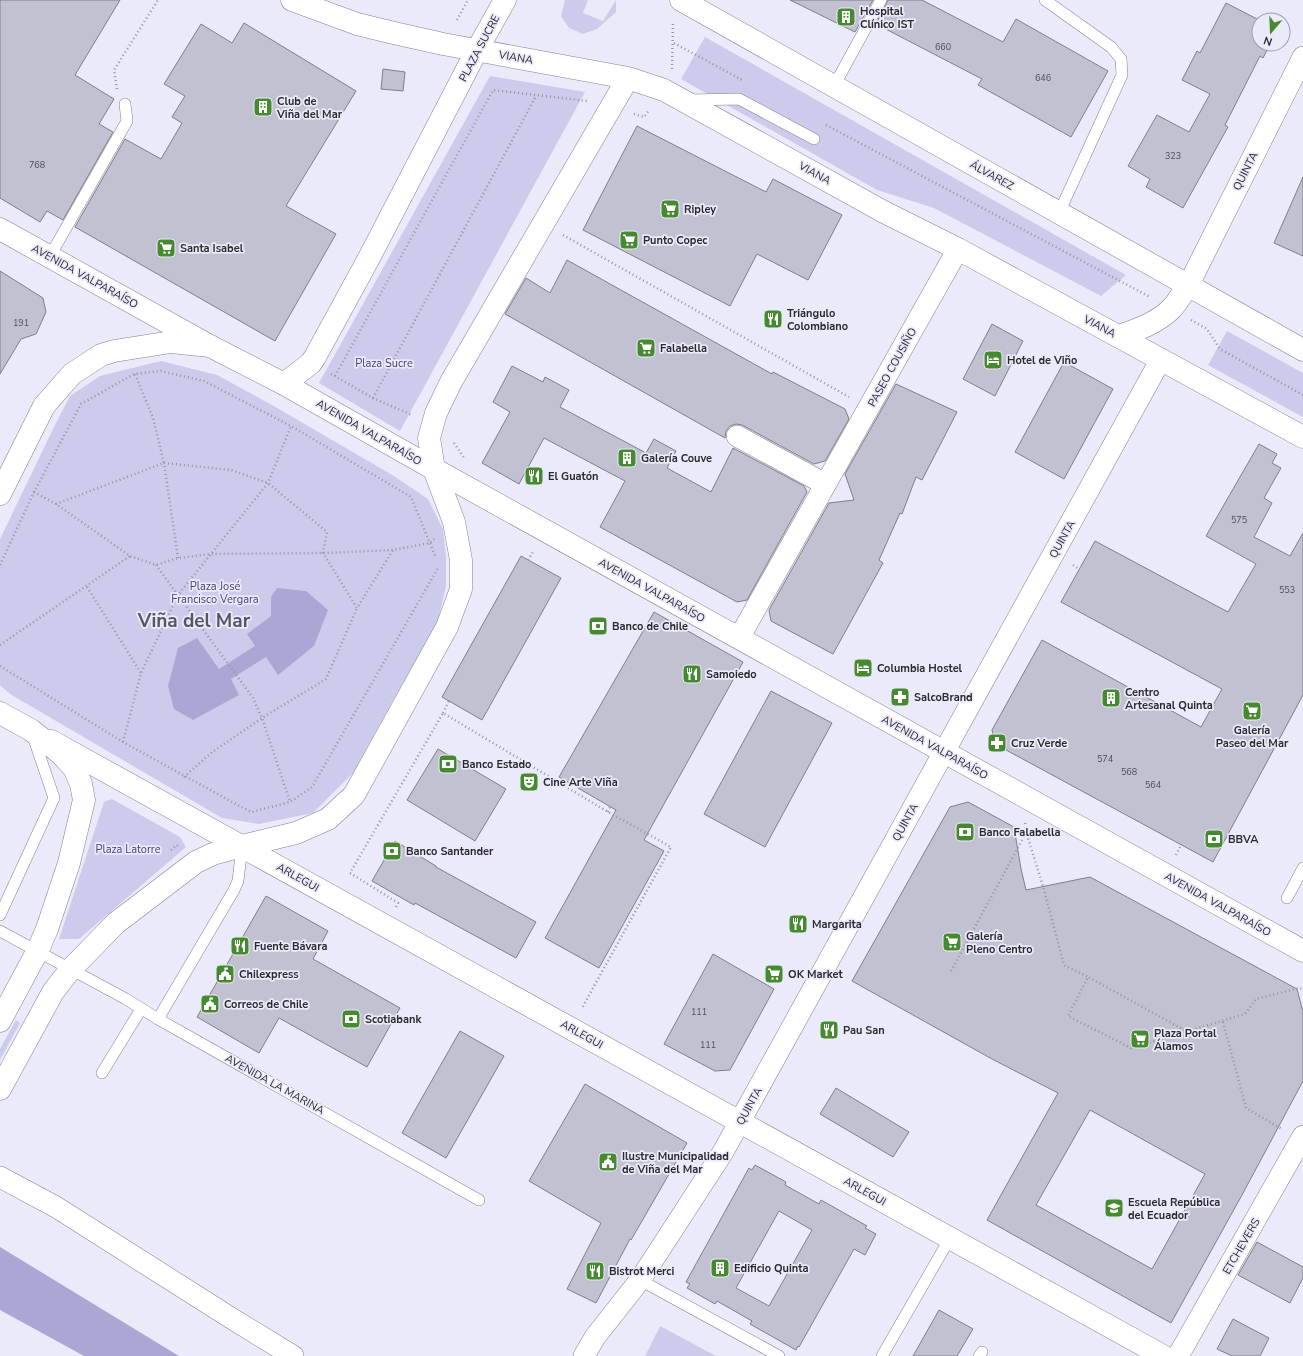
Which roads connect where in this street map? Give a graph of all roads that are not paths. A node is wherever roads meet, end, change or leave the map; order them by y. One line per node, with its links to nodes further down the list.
1 (292, 0): 6 (main road, VIANA)
2 (505, 0): 6 (main road, PLAZA SUCRE)
3 (681, 0): 9 (main road, ÁLVAREZ)
4 (881, 0): 9 (lane)
5 (1045, 0): 13 (lane)
6 (477, 50): 8 (main road, VIANA); 22 (main road, PLAZA SUCRE)
7 (1303, 57): 17 (street, QUINTA)
8 (628, 78): 10 (main road, VIANA); 25 (main road)
9 (834, 86): 13 (main road, ÁLVAREZ)
10 (684, 101): 12 (lane); 15 (main road, VIANA)
11 (125, 104): 16 (lane)
12 (814, 138)
13 (1059, 213): 17 (main road, ÁLVAREZ)
14 (0, 229): 16 (main road, AVENIDA VALPARAÍSO)
15 (958, 249): 18 (main road, VIANA); 26 (street, PASEO COUSIÑO)
16 (50, 256): 19 (main road, AVENIDA VALPARAÍSO)
17 (1188, 286): 18 (main road); 20 (main road, ÁLVAREZ)
18 (1119, 336): 21 (main road, VIANA)
19 (210, 346): 22 (main road, AVENIDA VALPARAÍSO); 27 (main road)
20 (1303, 350)
21 (1161, 358): 24 (main road, VIANA); 31 (street, QUINTA)
22 (284, 384): 25 (main road, AVENIDA VALPARAÍSO)
23 (737, 436): 26 (street)
24 (1303, 437)
25 (434, 469): 28 (main road, AVENIDA VALPARAÍSO); 32 (main road)
26 (825, 484): 28 (street, PASEO COUSIÑO)
27 (0, 494)
28 (739, 638): 31 (main road, AVENIDA VALPARAÍSO)
29 (0, 713): 30 (main road, ARLEGUI)
30 (31, 730): 32 (main road, ARLEGUI); 35 (lane); 38 (main road)
31 (944, 752): 37 (main road, AVENIDA VALPARAÍSO); 45 (street, QUINTA)
32 (242, 846): 39 (main road); 41 (lane); 45 (main road, ARLEGUI)
33 (1303, 868): 34 (lane)
34 (1287, 898)
35 (0, 915)
36 (0, 932): 38 (lane, AVENIDA LA MARINA)
37 (1303, 951)
38 (37, 952): 39 (lane, AVENIDA LA MARINA); 42 (main road)
39 (70, 970): 40 (lane, AVENIDA LA MARINA); 44 (main road)
40 (141, 1009): 41 (lane, AVENIDA LA MARINA); 43 (lane)
41 (158, 1019): 48 (lane, AVENIDA LA MARINA)
42 (0, 1021)
43 (102, 1073)
44 (0, 1089)
45 (740, 1122): 49 (main road, ARLEGUI); 50 (street, QUINTA)
46 (1303, 1136): 56 (street, ETCHEVERS)
47 (0, 1178): 51 (street)
48 (479, 1200)
49 (950, 1238): 54 (lane); 55 (main road, ARLEGUI)
50 (640, 1280): 52 (street, QUINTA); 53 (lane)
51 (293, 1356)
52 (584, 1356)
53 (779, 1356)
54 (882, 1356)
55 (1163, 1356)
56 (1178, 1356)

